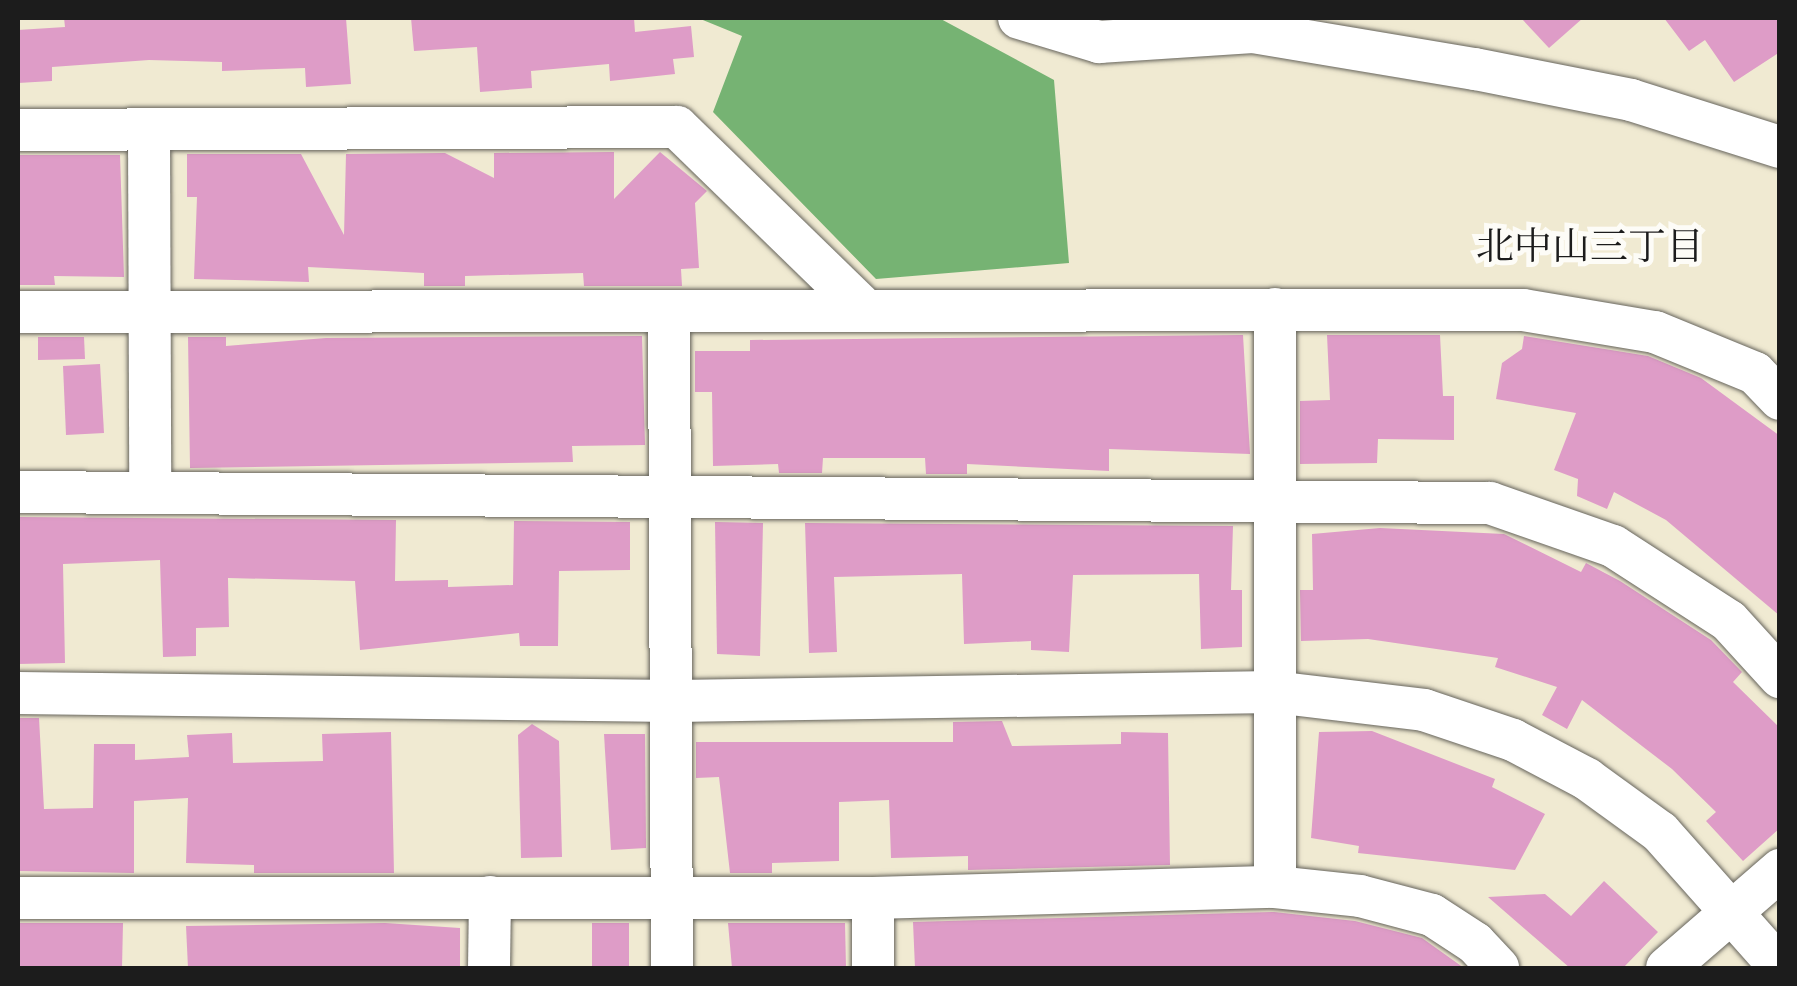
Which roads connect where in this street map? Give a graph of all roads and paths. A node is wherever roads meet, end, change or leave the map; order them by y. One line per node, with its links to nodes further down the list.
1 (1019, 18): 4 (street)
2 (18, 130): 3 (street)
3 (148, 130): 5 (street); 7 (street)
4 (1780, 147)
5 (864, 309): 6 (street); 9 (street)
6 (1275, 309): 10 (street); 14 (street)
7 (150, 311): 8 (street); 9 (street); 11 (street)
8 (18, 312)
9 (670, 315): 13 (street)
10 (1780, 399)
11 (150, 491): 12 (street); 13 (street)
12 (18, 492)
13 (672, 494): 14 (street); 18 (street)
14 (1274, 498): 15 (street); 16 (street)
15 (1780, 677)
16 (1274, 692): 18 (street); 20 (street); 25 (street)
17 (18, 693): 18 (street)
18 (675, 701): 23 (street)
19 (1780, 870): 25 (street)
20 (1275, 887): 24 (street); 30 (street)
21 (18, 898): 22 (street)
22 (490, 898): 23 (street); 27 (street)
23 (670, 898): 24 (street); 28 (street)
24 (873, 898): 29 (street)
25 (1730, 912): 26 (street); 31 (street)
26 (1780, 967)
27 (488, 968)
28 (672, 968)
29 (873, 968)
30 (1498, 968)
31 (1667, 968)

